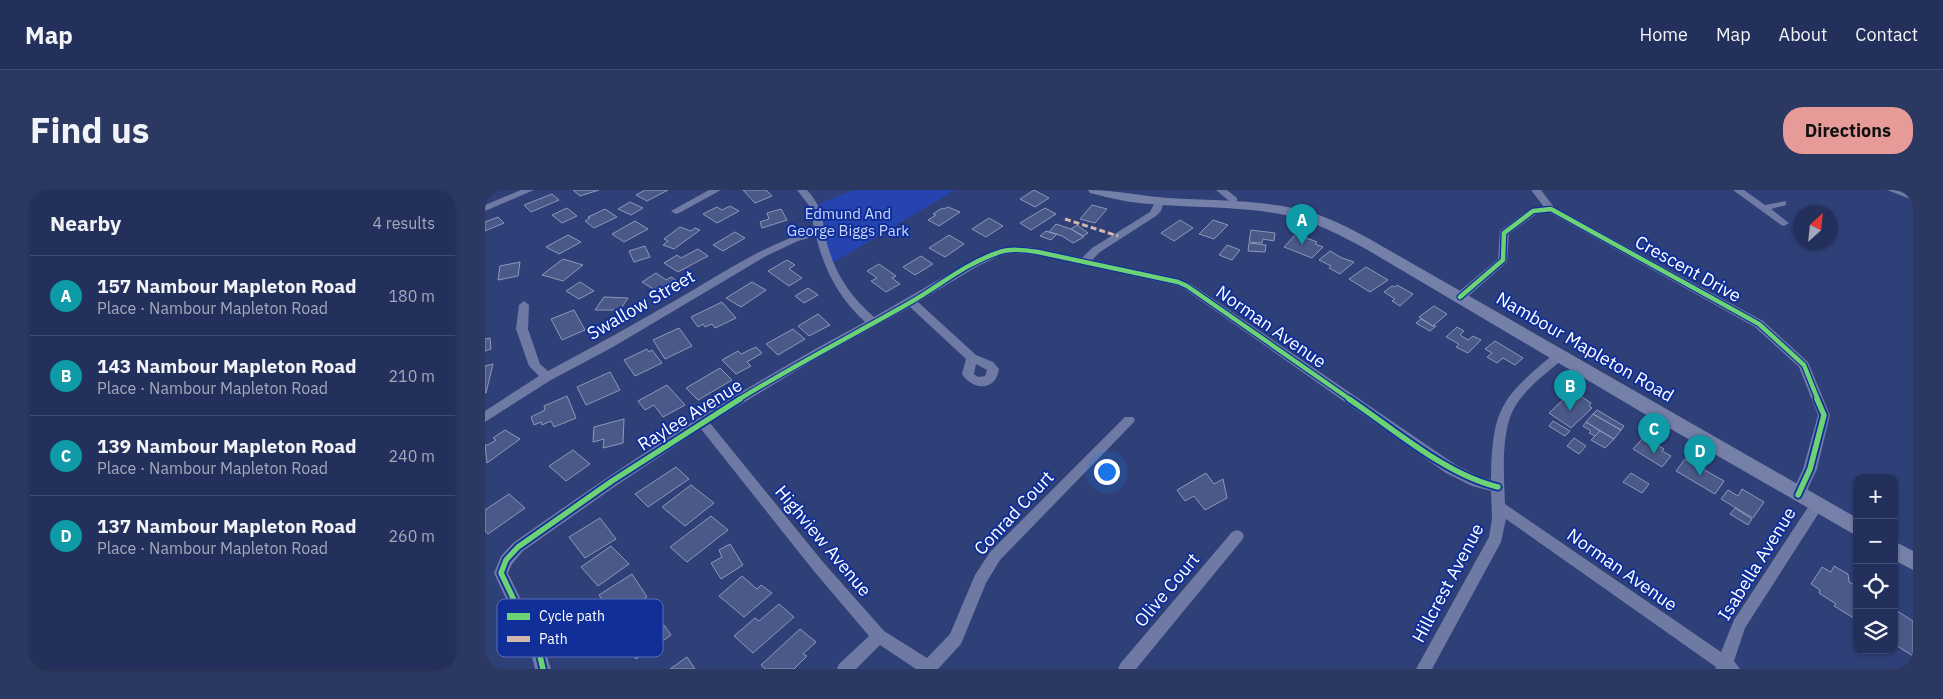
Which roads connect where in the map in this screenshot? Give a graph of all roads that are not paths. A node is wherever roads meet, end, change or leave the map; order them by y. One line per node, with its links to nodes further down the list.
1 (529, 190): 12 (street)
2 (716, 190): 15 (street)
3 (801, 190): 17 (street)
4 (1095, 190): 10 (main road, Nambour Mapleton Road)
5 (1536, 190): 14 (street)
6 (1738, 190): 13 (street)
7 (1892, 190): 9 (street)
8 (1229, 195): 10 (main road, Nambour Mapleton Road); 20 (main road, Nambour Mapleton Road)
9 (1913, 197)
10 (1159, 202): 19 (street)
11 (1783, 204): 13 (street)
12 (485, 208)
13 (1763, 208): 16 (street)
14 (1551, 209): 20 (street); 31 (street, Crescent Drive)
15 (677, 211)
16 (1784, 223)
17 (819, 232): 23 (street); 26 (street, Swallow Street)
18 (1003, 251): 19 (street, Norman Avenue); 21 (street, Raylee Avenue)
19 (1084, 262): 30 (street, Norman Avenue)
20 (1460, 297): 24 (main road, Nambour Mapleton Road)
21 (911, 302): 23 (street, Raylee Avenue); 25 (street)
22 (523, 305): 26 (street)
23 (872, 322): 29 (street, Raylee Avenue)
24 (1559, 356): 30 (street, Hillcrest Avenue); 31 (main road, Nambour Mapleton Road)
25 (972, 358)
26 (547, 377): 27 (street, Swallow Street)
27 (485, 417)
28 (1129, 420): 41 (street, Conrad Court)
29 (702, 422): 38 (street, Raylee Avenue); 39 (street, Highview Avenue)
30 (1498, 487): 33 (street, Hillcrest Avenue)
31 (1799, 495): 32 (main road, Nambour Mapleton Road)
32 (1817, 505): 34 (main road, Nambour Mapleton Road); 40 (street, Isabella Avenue)
33 (1499, 506): 40 (street, Norman Avenue); 44 (street, Hillcrest Avenue)
34 (1853, 526)
35 (1237, 536): 43 (street, Olive Court)
36 (1898, 552): 37 (main road)
37 (1913, 560)
38 (513, 599)
39 (879, 636): 41 (street, Highview Avenue); 42 (street)
40 (1726, 667)
41 (929, 668)
42 (845, 669)
43 (1126, 669)
44 (1424, 669)

